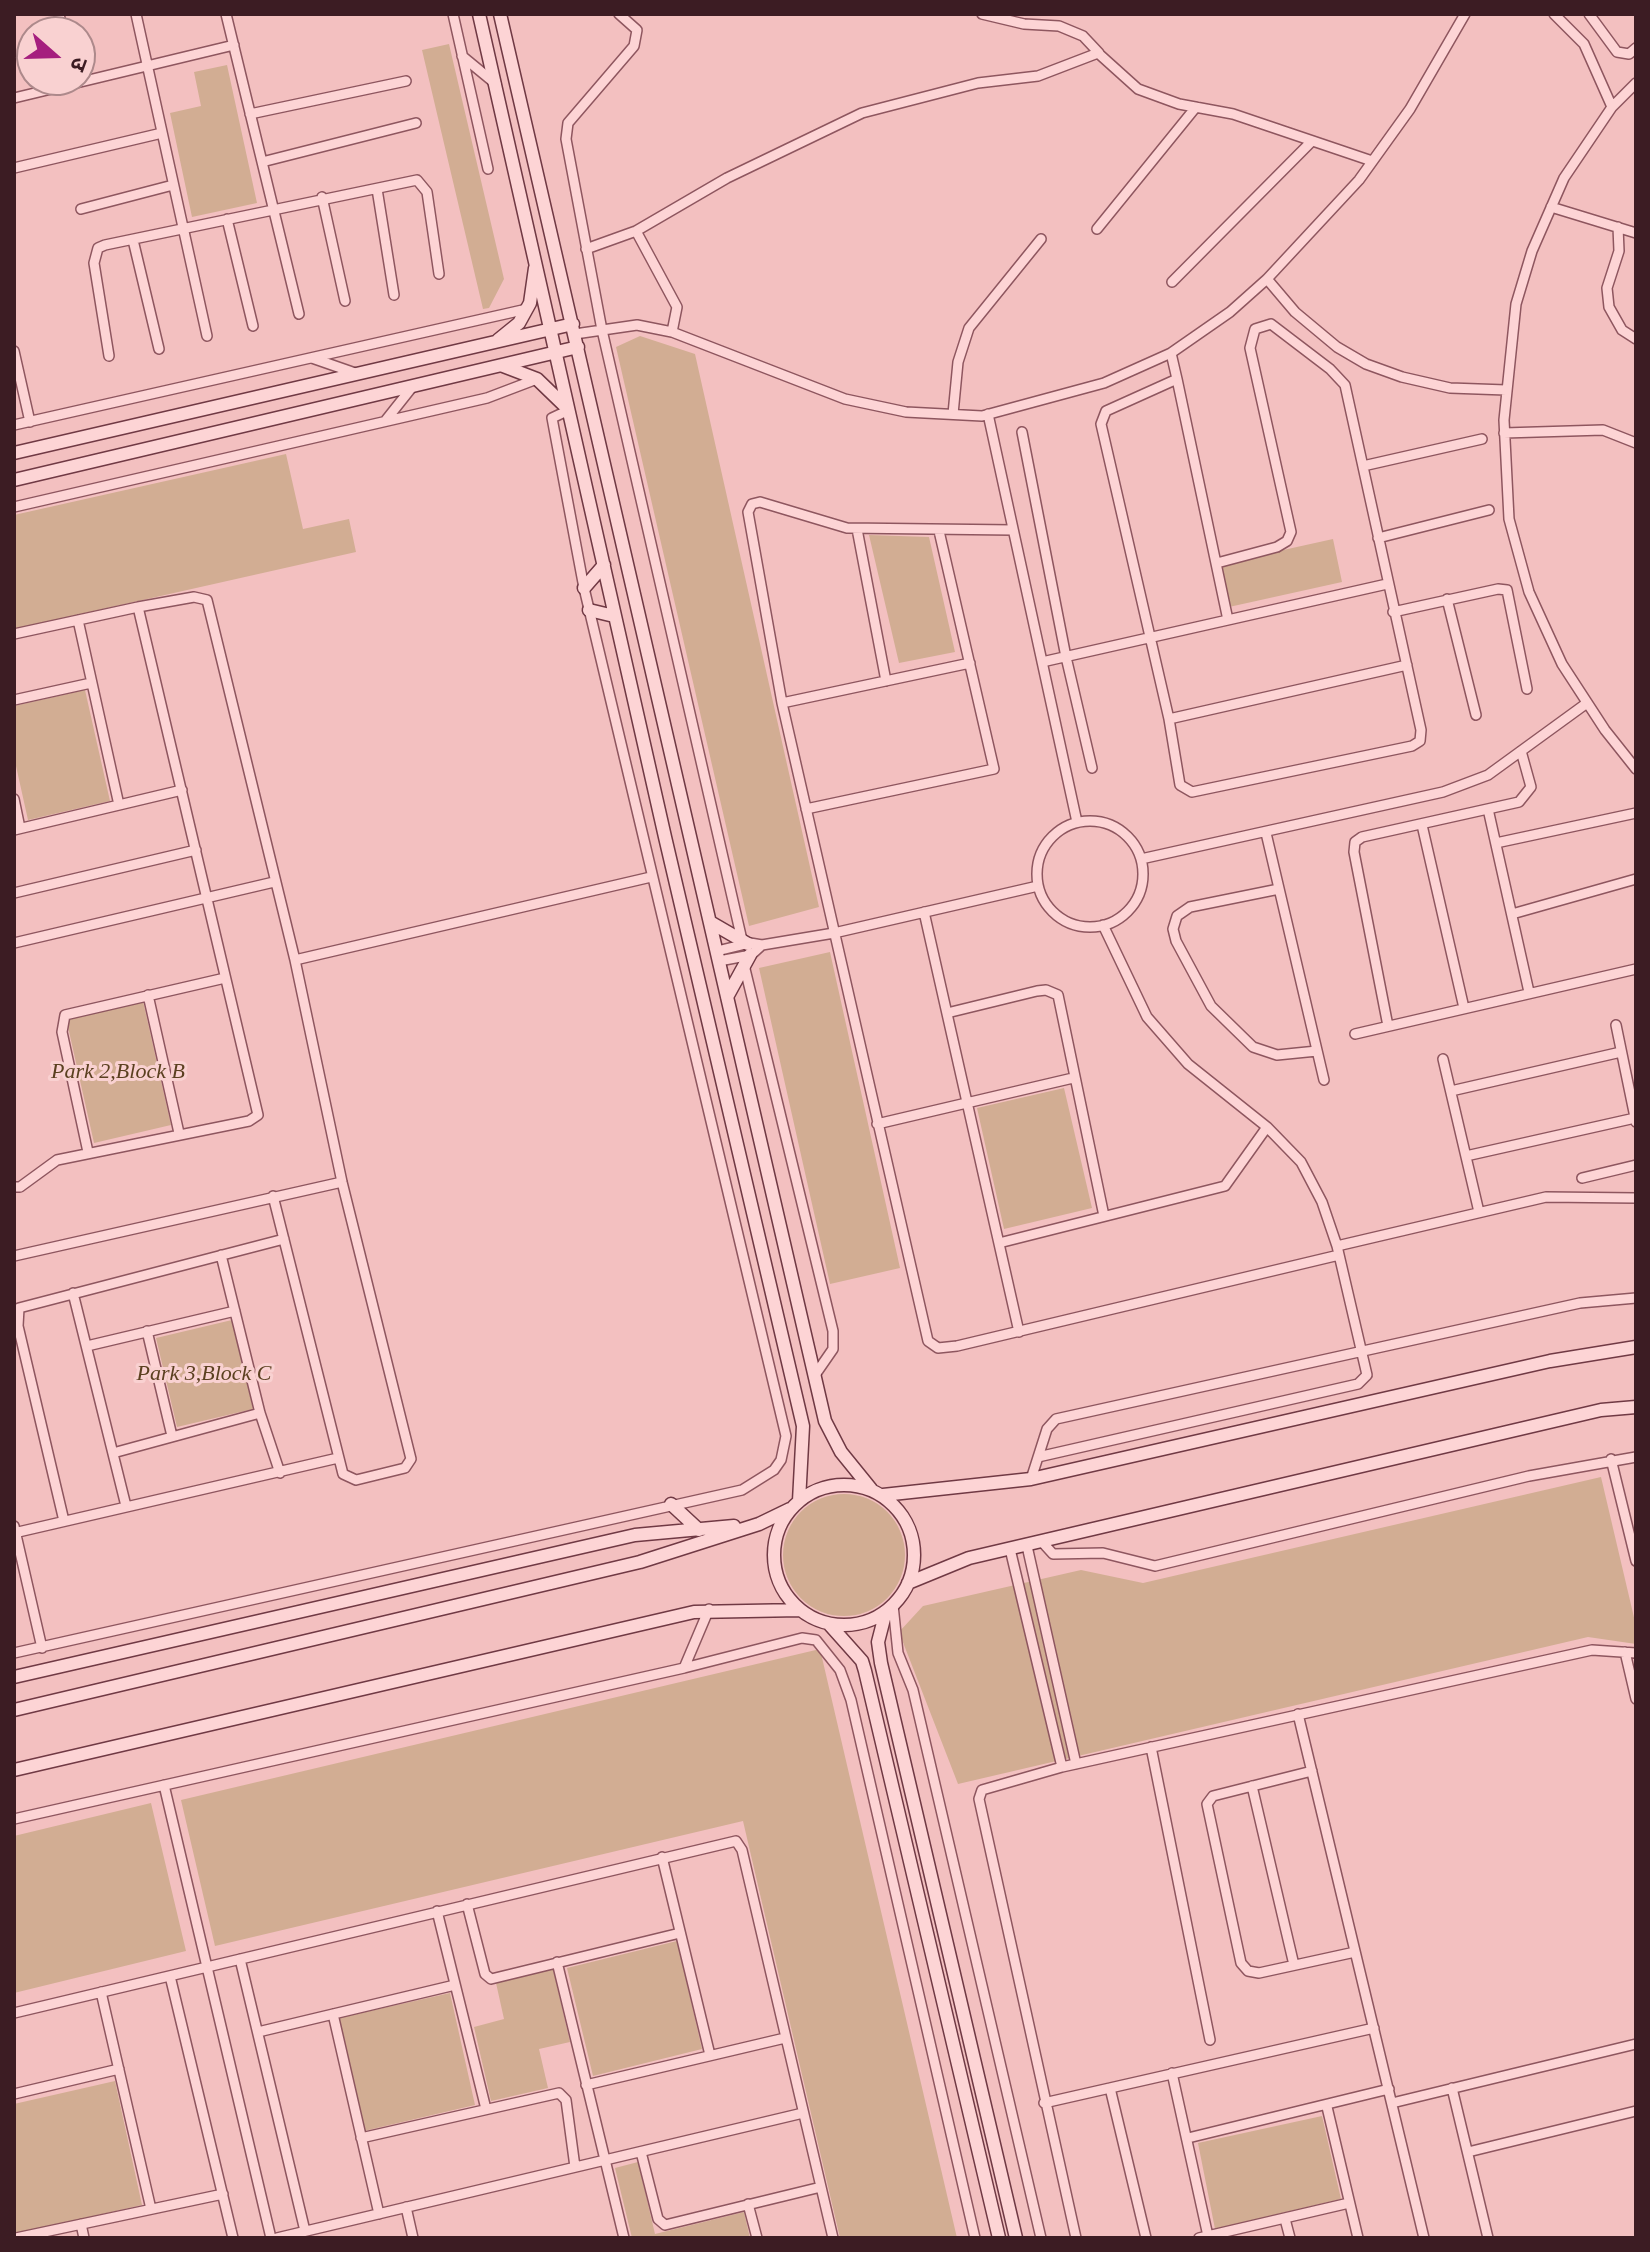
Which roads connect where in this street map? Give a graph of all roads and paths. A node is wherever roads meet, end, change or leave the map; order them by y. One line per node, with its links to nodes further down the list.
1 (136, 14): 15 (street)
2 (226, 14): 11 (street)
3 (453, 14): 14 (street)
4 (479, 14): 19 (street)
5 (619, 14): 44 (street)
6 (982, 14): 13 (street)
7 (1465, 14): 26 (street)
8 (1554, 14): 21 (street)
9 (1589, 14): 12 (street)
10 (501, 15): 57 (street)
11 (234, 45): 15 (street); 22 (street)
12 (1636, 48)
13 (1099, 53): 20 (street); 40 (street)
14 (462, 56): 19 (street); 29 (street)
15 (148, 66): 16 (street); 24 (street)
16 (96, 77)
17 (406, 81): 22 (street)
18 (1636, 83): 21 (street)
19 (496, 84): 45 (street)
20 (1196, 107): 25 (street); 39 (street)
21 (1612, 107): 33 (street)
22 (250, 114): 27 (street)
23 (416, 123): 27 (street)
24 (162, 133): 28 (street); 30 (street)
25 (1312, 141): 26 (street); 48 (street)
26 (1372, 161): 47 (street)
27 (262, 162): 35 (street)
28 (14, 168)
29 (488, 169)
30 (173, 185): 34 (street); 38 (street)
31 (377, 189): 32 (street); 46 (street); 49 (street)
32 (322, 197): 35 (street); 50 (street)
33 (1551, 207): 37 (street); 72 (street)
34 (81, 209)
35 (273, 209): 36 (street); 52 (street)
36 (227, 219): 38 (street); 53 (street)
37 (1618, 227): 41 (street); 59 (street)
38 (183, 229): 43 (street); 58 (street)
39 (1097, 229)
40 (636, 231): 44 (street); 56 (street)
41 (1636, 233)
42 (1041, 239): 74 (street)
43 (133, 240): 61 (street); 65 (street)
44 (586, 249): 55 (street)
45 (536, 264): 51 (street); 54 (street)
46 (439, 274)
47 (1267, 279): 64 (street); 72 (street)
48 (1172, 282)
49 (394, 295)
50 (345, 301)
51 (527, 309): 60 (street); 66 (street)
52 (299, 314)
53 (253, 326)
54 (551, 329): 57 (street); 60 (street); 63 (street)
55 (602, 330): 56 (street); 57 (street); 146 (street)
56 (672, 332): 74 (street)
57 (575, 335): 63 (street); 142 (street)
58 (207, 336)
59 (1636, 339)
60 (495, 342): 68 (street)
61 (159, 349)
62 (14, 351): 77 (street)
63 (556, 352): 67 (street); 73 (street)
64 (1171, 353): 70 (street); 75 (street)
65 (109, 356)
66 (312, 358): 68 (street); 77 (street)
67 (500, 366): 69 (street); 71 (street)
68 (358, 374): 83 (street)
69 (537, 379): 73 (street); 76 (street)
70 (1177, 379): 92 (street); 104 (street)
71 (413, 386): 76 (street); 85 (street)
72 (1506, 390): 80 (street)
73 (569, 410): 93 (street); 95 (street)
74 (953, 414): 75 (street)
75 (988, 414): 89 (street)
76 (386, 420): 86 (street)
77 (30, 422): 78 (street)
78 (14, 425)
79 (1022, 432): 105 (street)
80 (1504, 433): 82 (street); 114 (street)
81 (1482, 439): 84 (street)
82 (1636, 443)
83 (14, 453)
84 (1363, 466): 91 (street); 92 (street)
85 (14, 480)
86 (14, 507)
87 (1489, 510): 91 (street)
88 (857, 529): 90 (street); 109 (street); 113 (street)
89 (1013, 530): 90 (street); 106 (street)
90 (939, 531): 107 (street)
91 (1378, 538): 94 (street)
92 (1217, 563): 102 (street)
93 (604, 565): 95 (street); 100 (street)
94 (1387, 584): 99 (street); 102 (street)
95 (584, 588): 98 (street)
96 (1447, 599): 99 (street); 111 (street); 115 (street)
97 (138, 607): 101 (street); 120 (street); 135 (street)
98 (589, 610): 100 (street); 133 (street)
99 (1393, 612): 108 (street)
100 (614, 616): 195 (street)
101 (78, 620): 103 (street); 110 (street)
102 (1228, 620): 104 (street)
103 (14, 634)
104 (1151, 639): 105 (street); 116 (street)
105 (1066, 657): 106 (street); 118 (street)
106 (1042, 662): 126 (street)
107 (970, 663): 109 (street); 123 (street)
108 (1407, 665): 116 (street); 116 (street)
109 (886, 681): 113 (street)
110 (91, 683): 112 (street); 122 (street)
111 (1527, 689)
112 (14, 700)
113 (782, 703): 123 (street)
114 (1587, 703): 117 (street); 119 (street)
115 (1476, 715)
116 (1169, 719)
117 (1521, 751): 124 (street); 129 (street)
118 (1092, 768)
119 (1636, 769)
120 (182, 790): 122 (street); 131 (street)
121 (14, 799): 128 (street)
122 (119, 805): 128 (street)
123 (806, 809): 144 (street)
124 (1488, 809): 127 (street); 130 (street)
125 (1636, 813): 130 (street)
126 (1077, 822): 132 (street); 136 (street)
127 (1422, 825): 155 (street); 158 (street)
128 (17, 829)
129 (1266, 833): 132 (street); 137 (street)
130 (1496, 843): 141 (street)
131 (196, 850): 138 (street); 139 (street)
132 (1141, 859): 143 (street)
133 (651, 877): 148 (street); 194 (street)
134 (1636, 879): 141 (street)
135 (274, 882): 139 (street); 148 (street)
136 (1038, 886): 140 (street); 143 (street)
137 (1279, 889): 160 (street); 160 (street)
138 (14, 893)
139 (207, 898): 145 (street); 151 (street)
140 (924, 912): 144 (street); 156 (street)
141 (1512, 914): 152 (street)
142 (710, 922): 146 (street); 147 (street)
143 (1103, 925): 169 (street)
144 (834, 933): 146 (street); 168 (street)
145 (14, 943)
146 (747, 946): 147 (street); 149 (street)
147 (718, 956): 154 (street)
148 (295, 960): 175 (street)
149 (745, 969): 154 (street); 196 (street)
150 (1636, 969): 152 (street)
151 (225, 978): 153 (street); 170 (street)
152 (1529, 992): 155 (street)
153 (148, 995): 170 (street); 171 (street)
154 (727, 997): 196 (street)
155 (1464, 1008): 158 (street)
156 (947, 1013): 163 (street); 166 (street)
157 (1616, 1025): 161 (street)
158 (1388, 1026): 159 (street)
159 (1355, 1034)
160 (1317, 1051): 164 (street)
161 (1621, 1052): 165 (street); 167 (street)
162 (1443, 1059): 165 (street)
163 (1073, 1078): 166 (street); 180 (street)
164 (1324, 1080)
165 (1451, 1091): 172 (street)
166 (967, 1103): 168 (street); 182 (street)
167 (1636, 1120): 172 (street)
168 (877, 1124): 190 (street)
169 (1267, 1127): 180 (street); 183 (street)
170 (179, 1133): 171 (street)
171 (88, 1152): 176 (street)
172 (1466, 1156): 179 (street)
173 (1636, 1165): 174 (street)
174 (1582, 1178)
175 (342, 1182): 177 (street); 203 (street)
176 (14, 1187)
177 (273, 1196): 181 (street); 185 (street)
178 (1636, 1198): 179 (street)
179 (1479, 1212): 183 (street)
180 (1104, 1216): 182 (street)
181 (284, 1239): 184 (street); 203 (street)
182 (999, 1243): 190 (street)
183 (1338, 1251): 190 (street); 193 (street)
184 (221, 1255): 186 (street); 188 (street)
185 (14, 1256)
186 (73, 1293): 191 (street); 211 (street)
187 (1636, 1298): 193 (street)
188 (235, 1311): 189 (street); 198 (street)
189 (147, 1331): 191 (street); 199 (street)
190 (1019, 1332)
191 (87, 1346): 200 (street)
192 (1636, 1347): 206 (street)
193 (1362, 1350): 201 (street); 201 (street)
194 (767, 1356): 195 (street); 208 (street)
195 (790, 1366): 209 (street)
196 (815, 1375): 207 (street)
197 (1636, 1407): 215 (street)
198 (260, 1413): 199 (street); 205 (street)
199 (172, 1436): 200 (street)
200 (113, 1453): 210 (street)
201 (1038, 1457): 206 (street)
202 (1636, 1457): 204 (street)
203 (338, 1458): 205 (street)
204 (1611, 1459): 215 (street); 218 (street)
205 (280, 1473): 210 (street)
206 (1031, 1479): 207 (street)
207 (877, 1492): 209 (street); 219 (street)
208 (671, 1504): 213 (street); 224 (street)
209 (795, 1505): 212 (street); 222 (street)
210 (126, 1506): 211 (street)
211 (64, 1521): 214 (street)
212 (759, 1524): 213 (street); 230 (street)
213 (699, 1530): 228 (street)
214 (15, 1531): 224 (street)
215 (1043, 1543): 216 (street)
216 (1027, 1546): 217 (street); 233 (street)
217 (1010, 1549): 219 (street); 234 (street)
218 (1636, 1561)
219 (908, 1583): 220 (street)
220 (890, 1608): 223 (street); 301 (street); 302 (street)
221 (709, 1609): 222 (street); 227 (street); 235 (street)
222 (800, 1610): 223 (street)
223 (829, 1624): 300 (street)
224 (42, 1648): 225 (street)
225 (14, 1653)
226 (1631, 1653): 229 (street); 231 (street)
227 (684, 1668): 237 (street); 299 (street)
228 (14, 1677)
229 (1636, 1699)
230 (14, 1710)
231 (1298, 1714): 232 (street); 236 (street)
232 (1151, 1747): 233 (street); 257 (street)
233 (1076, 1764): 234 (street)
234 (1062, 1767): 267 (street)
235 (14, 1770)
236 (1312, 1771): 238 (street); 244 (street)
237 (164, 1785): 239 (street); 248 (street)
238 (1252, 1786): 247 (street); 247 (street)
239 (14, 1819)
240 (662, 1857): 241 (street); 243 (street); 256 (street)
241 (467, 1904): 242 (street); 246 (street)
242 (437, 1911): 245 (street); 250 (street)
243 (680, 1933): 246 (street); 259 (street)
244 (1355, 1952): 247 (street); 254 (street)
245 (240, 1959): 248 (street); 255 (street)
246 (557, 1962): 262 (street)
247 (1294, 1965)
248 (207, 1967): 249 (street); 294 (street)
249 (170, 1976): 251 (street); 280 (street)
250 (455, 1985): 253 (street); 270 (street)
251 (101, 1992): 252 (street); 260 (street)
252 (14, 2013)
253 (333, 2014): 255 (street); 273 (street)
254 (1374, 2028): 261 (street); 265 (street)
255 (258, 2032): 288 (street)
256 (785, 2038): 259 (street); 272 (street)
257 (1210, 2040)
258 (1636, 2044): 264 (street)
259 (710, 2055): 262 (street)
260 (119, 2069): 266 (street); 284 (street)
261 (1172, 2073): 263 (street); 274 (street)
262 (586, 2085): 277 (street)
263 (1110, 2088): 267 (street); 304 (street)
264 (1452, 2088): 268 (street); 276 (street)
265 (1389, 2089): 268 (street); 269 (street)
266 (14, 2094)
267 (1044, 2103): 303 (street)
268 (1392, 2103): 307 (street)
269 (1327, 2107): 274 (street); 281 (street)
270 (486, 2109): 273 (street); 278 (street)
271 (1636, 2111): 276 (street)
272 (803, 2113): 275 (street); 279 (street)
273 (361, 2138): 285 (street)
274 (1188, 2138): 290 (street)
275 (641, 2152): 277 (street); 282 (street)
276 (1468, 2152): 308 (street)
277 (604, 2160): 278 (street); 289 (street)
278 (575, 2167): 283 (street)
279 (821, 2187): 282 (street); 298 (street)
280 (223, 2194): 284 (street); 293 (street)
281 (1349, 2203): 286 (street); 306 (street)
282 (748, 2204): 297 (street)
283 (406, 2207): 285 (street); 295 (street)
284 (151, 2209): 287 (street)
285 (379, 2214): 288 (street)
286 (1285, 2219): 290 (street); 305 (street)
287 (81, 2224): 291 (street); 292 (street)
288 (305, 2231): 294 (street)
289 (624, 2236): 296 (street)
290 (1204, 2237)
291 (16, 2238)
292 (84, 2238)
293 (233, 2238)
294 (274, 2238)
295 (413, 2238)
296 (611, 2238)
297 (757, 2238)
298 (833, 2238)
299 (975, 2238)
300 (999, 2238)
301 (1016, 2238)
302 (1041, 2238)
303 (1076, 2238)
304 (1146, 2238)
305 (1290, 2238)
306 (1358, 2238)
307 (1424, 2238)
308 (1488, 2238)

